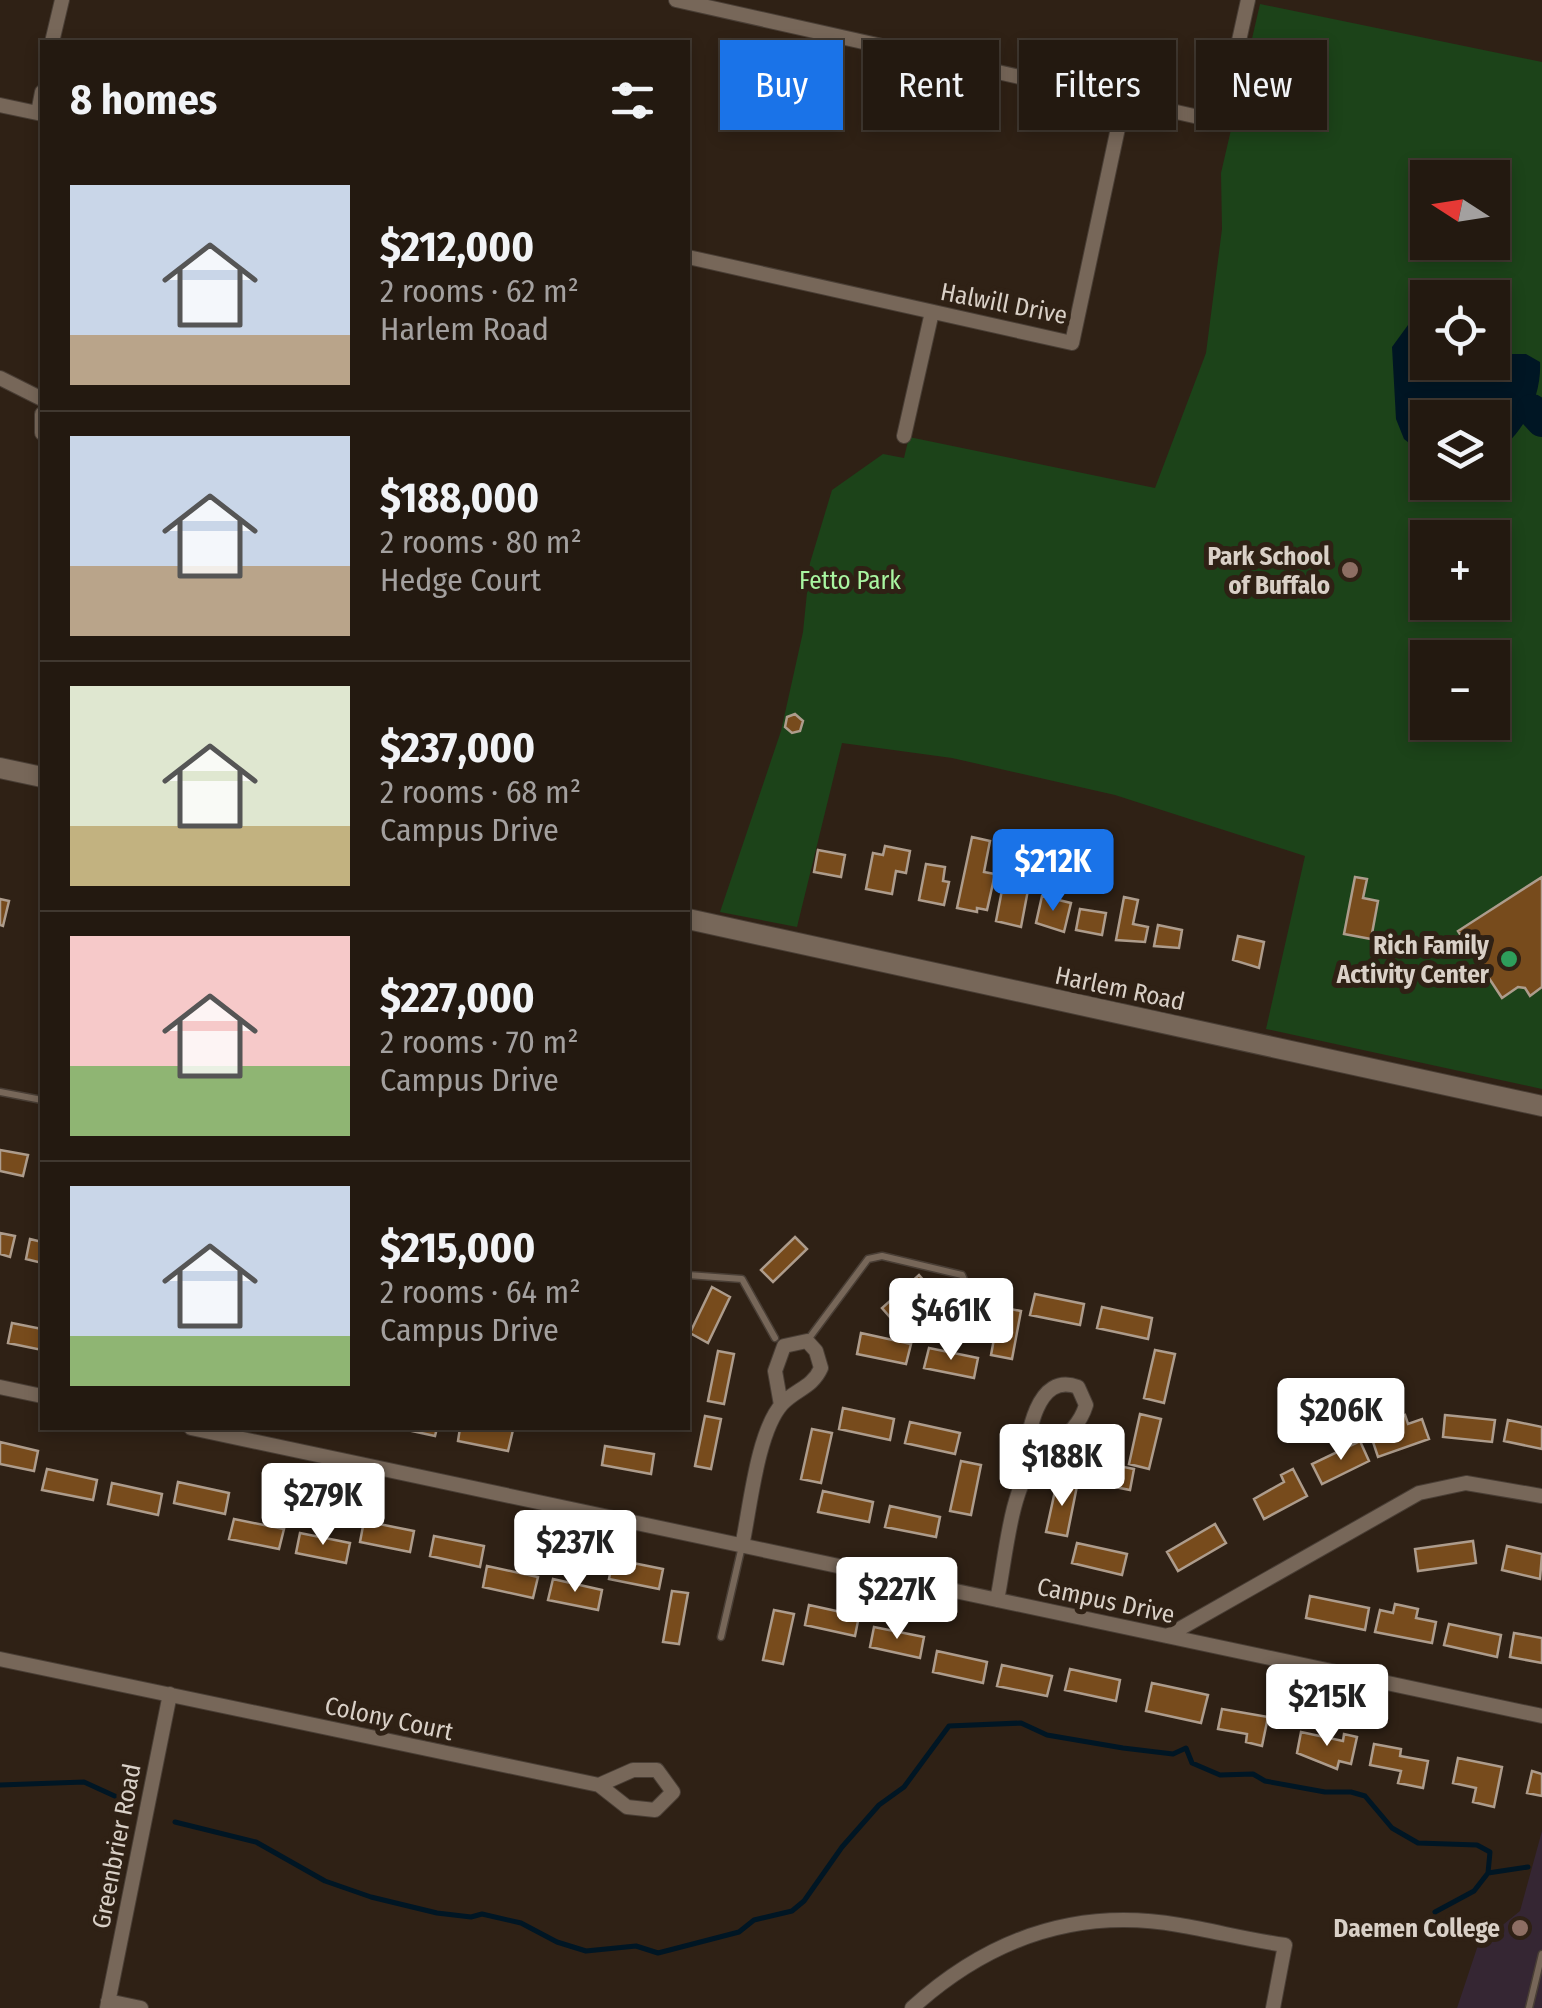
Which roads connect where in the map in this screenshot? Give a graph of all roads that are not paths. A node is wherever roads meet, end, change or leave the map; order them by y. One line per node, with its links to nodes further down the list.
1 (62, 0): 4 (street)
2 (676, 0): 5 (street)
3 (1248, 0): 7 (street)
4 (52, 40)
5 (1019, 77)
6 (0, 105): 8 (street)
7 (1176, 112)
8 (40, 114)
9 (1118, 130): 11 (street, Halwill Drive)
10 (690, 258): 11 (street, Halwill Drive)
11 (932, 312): 14 (street)
12 (0, 378): 13 (street)
13 (40, 398)
14 (904, 436)
15 (0, 768): 16 (main road)
16 (40, 777)
17 (690, 918): 20 (main road, Harlem Road)
18 (0, 1092): 19 (lane)
19 (40, 1100)
20 (1542, 1106)
21 (690, 1275): 23 (lane)
22 (948, 1330): 24 (lane)
23 (776, 1338)
24 (808, 1341): 27 (street); 27 (street)
25 (0, 1387): 26 (street)
26 (40, 1396)
27 (781, 1405): 31 (street)
28 (200, 1430): 31 (street, Campus Drive)
29 (1020, 1489): 29 (street); 32 (street)
30 (1542, 1496): 33 (street)
31 (742, 1546): 32 (street, Campus Drive); 34 (lane)
32 (997, 1600): 33 (street, Campus Drive)
33 (1167, 1636): 37 (street, Campus Drive)
34 (721, 1637)
35 (0, 1659): 36 (street, Colony Court)
36 (170, 1694): 38 (street, Colony Court); 40 (street, Greenbrier Road)
37 (1542, 1716)
38 (599, 1786): 38 (street, Colony Court)
39 (1542, 1954): 44 (lane)
40 (108, 2005): 41 (street)
41 (140, 2008)
42 (912, 2008): 43 (street)
43 (1273, 2008)
44 (1529, 2008)

